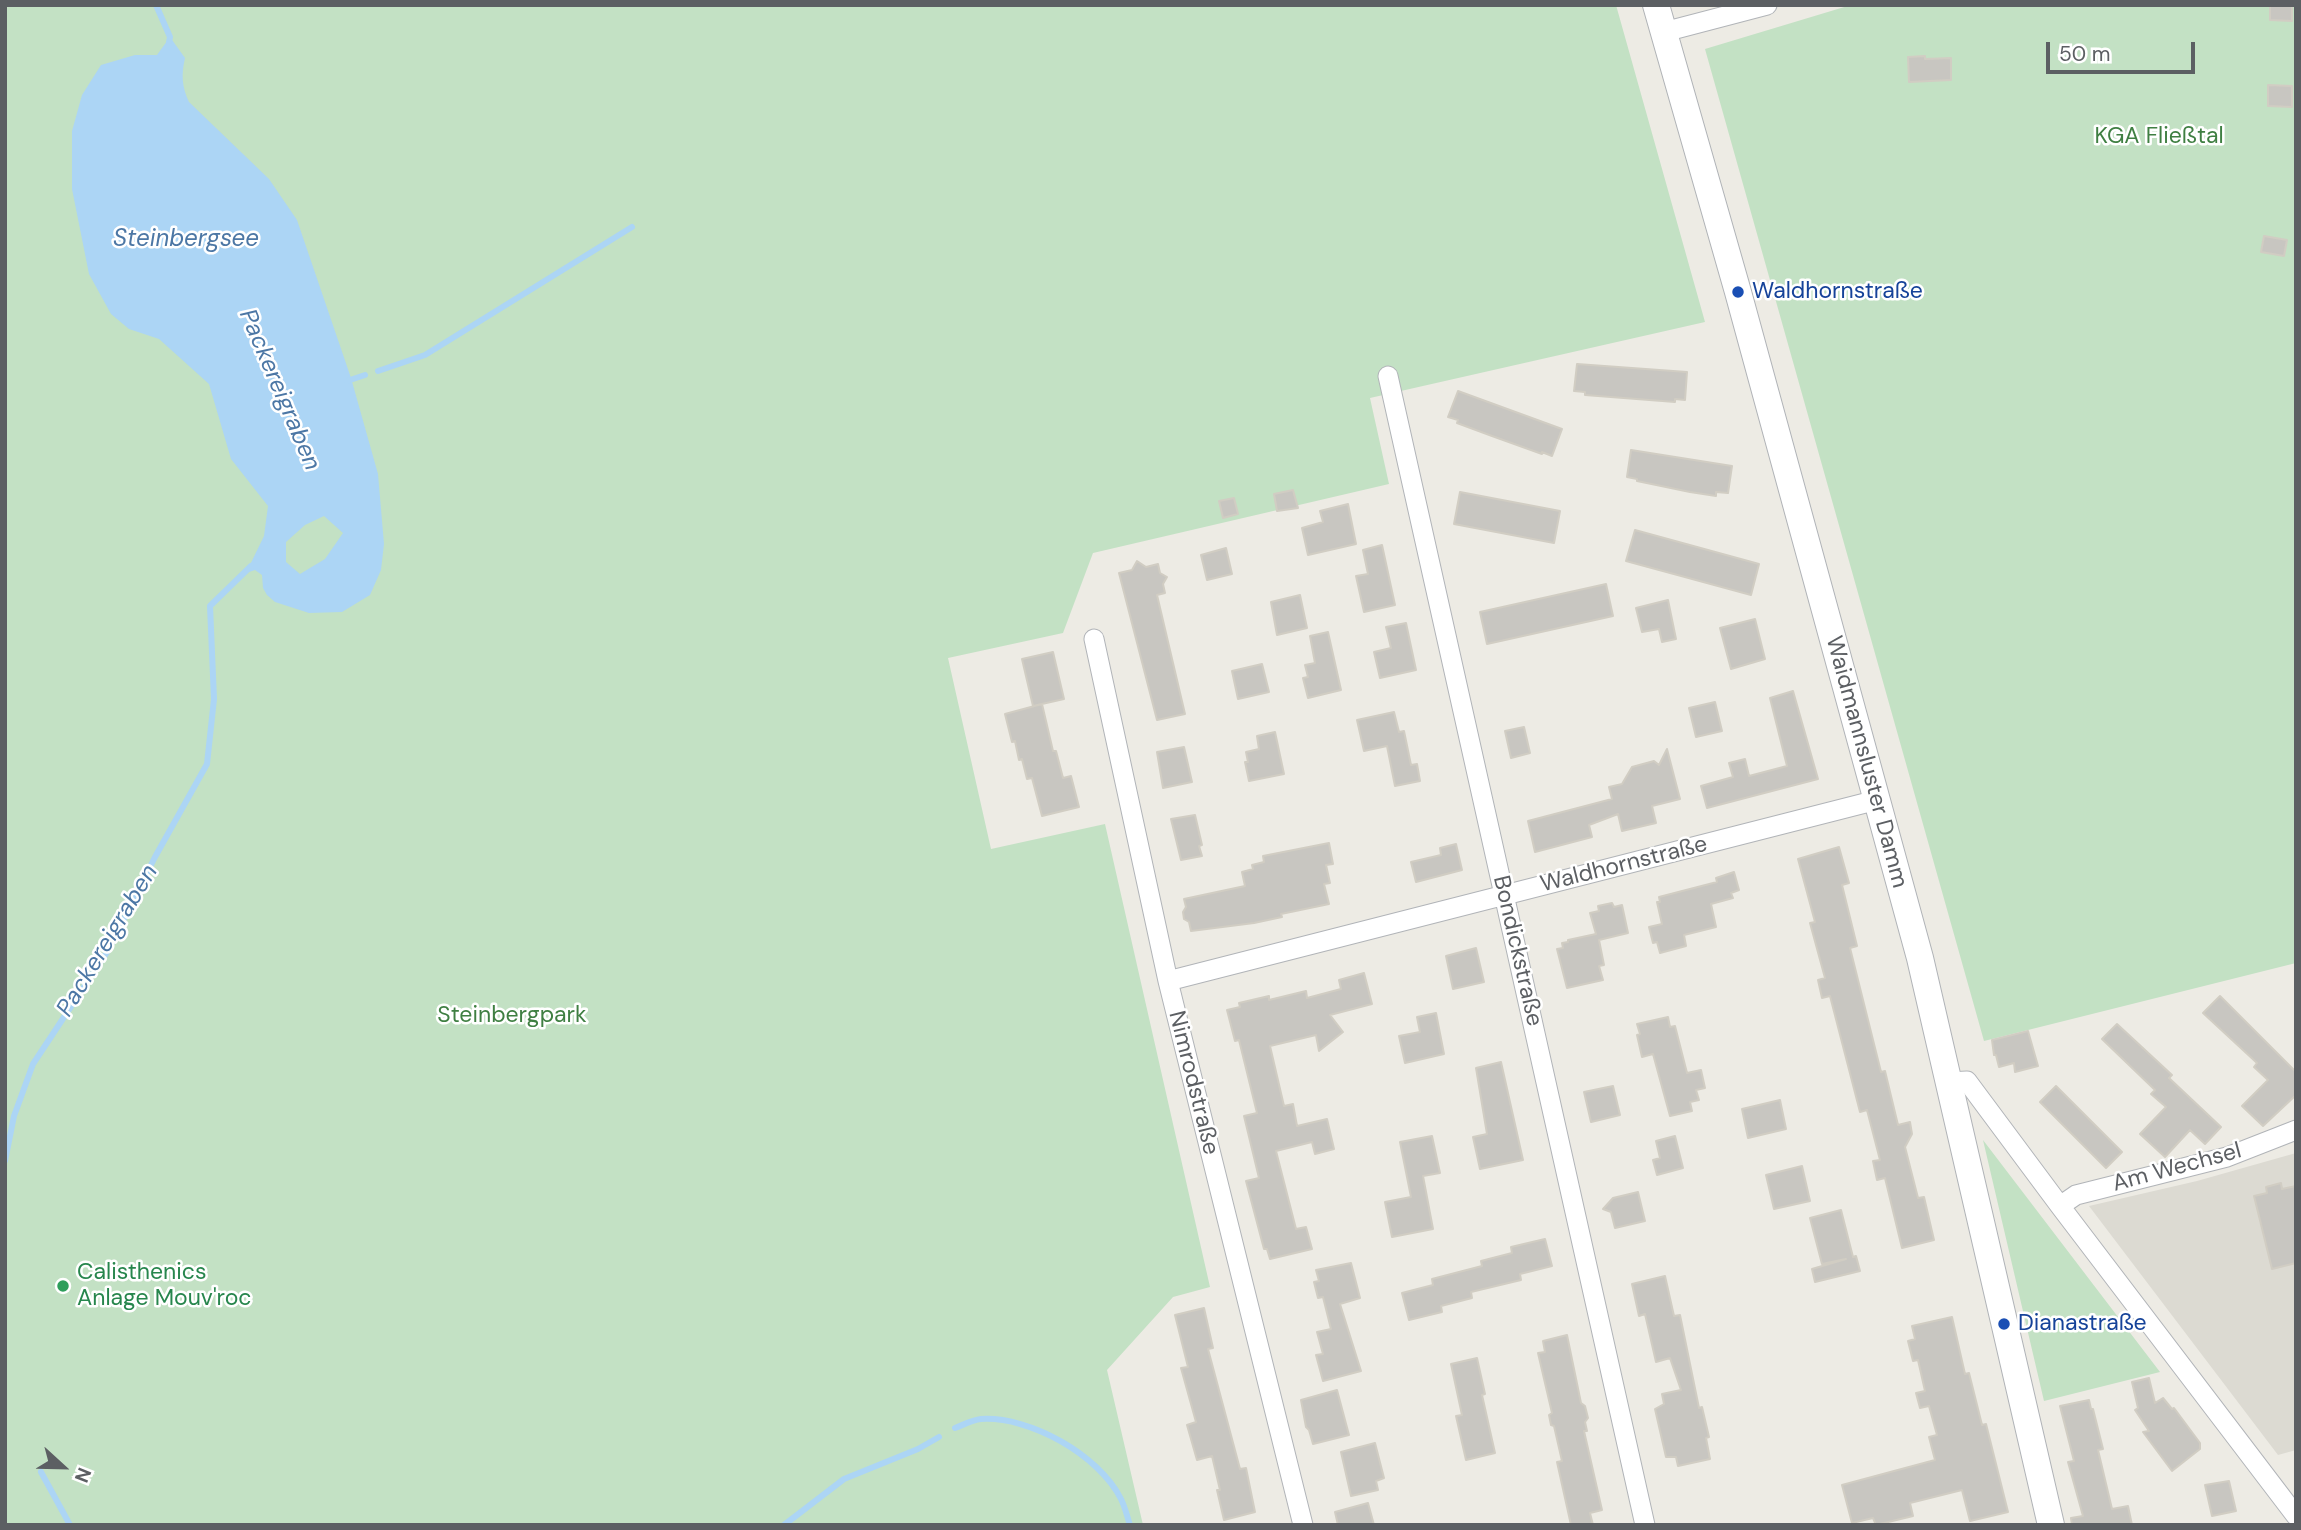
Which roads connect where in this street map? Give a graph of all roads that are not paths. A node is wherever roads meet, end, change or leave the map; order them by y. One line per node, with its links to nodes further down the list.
1 (1656, 5): 3 (main road, Waidmannsluster Damm)
2 (1767, 5): 3 (street)
3 (1664, 32): 6 (main road, Waidmannsluster Damm)
4 (1388, 376): 7 (street, Bondickstraße)
5 (1094, 639): 8 (street, Nimrodstraße)
6 (1877, 800): 7 (street, Waldhornstraße); 9 (main road, Waidmannsluster Damm)
7 (1504, 895): 8 (street, Waldhornstraße); 14 (street, Bondickstraße)
8 (1168, 981): 13 (street, Nimrodstraße)
9 (1948, 1082): 11 (street); 15 (main road, Waidmannsluster Damm)
10 (2296, 1130): 11 (street, Am Wechsel)
11 (2060, 1206): 12 (street)
12 (2296, 1516)
13 (1303, 1525)
14 (1645, 1525)
15 (2051, 1525)

